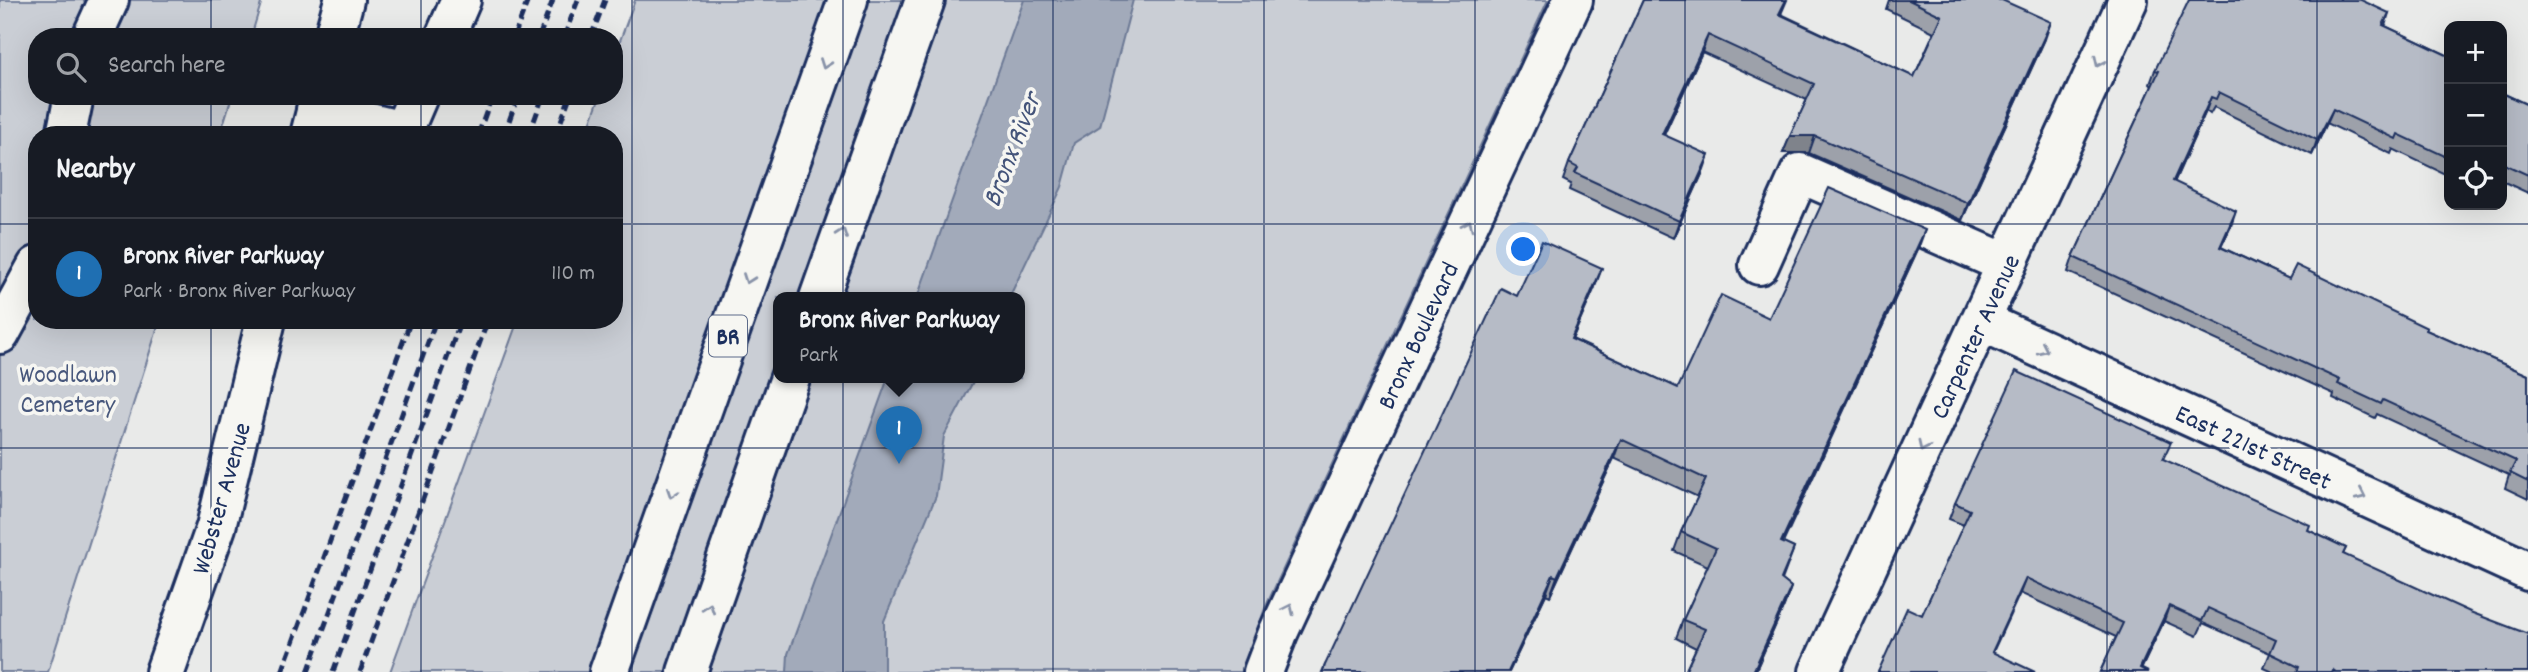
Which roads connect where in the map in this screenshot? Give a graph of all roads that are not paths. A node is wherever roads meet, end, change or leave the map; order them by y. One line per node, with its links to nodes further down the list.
1 (109, 0): 8 (main road)
2 (344, 0): 9 (main road)
3 (461, 0): 10 (main road)
4 (848, 0): 27 (main road, BR, one-way to 27)
5 (925, 0): 20 (main road, one-way to 5)
6 (1573, 0): 29 (main road, Bronx Boulevard, one-way to 6)
7 (2127, 0): 17 (main road, Carpenter Avenue, one-way to 17)
8 (96, 28)
9 (336, 28)
10 (449, 28)
11 (72, 105): 14 (main road)
12 (414, 105): 16 (main road)
13 (315, 114): 15 (main road)
14 (68, 126)
15 (376, 126)
16 (404, 126)
17 (2007, 264): 18 (main road); 21 (main road, Carpenter Avenue)
18 (1759, 265)
19 (28, 283): 23 (main road)
20 (821, 292)
21 (1981, 321): 25 (main road, East 221st Street, one-way to 25); 30 (main road, Carpenter Avenue, one-way to 30)
22 (264, 329): 26 (main road, Webster Avenue)
23 (0, 334)
24 (788, 383): 28 (main road, one-way to 24)
25 (2528, 571)
26 (165, 672)
27 (609, 672)
28 (687, 672)
29 (1263, 672)
30 (1819, 672)

